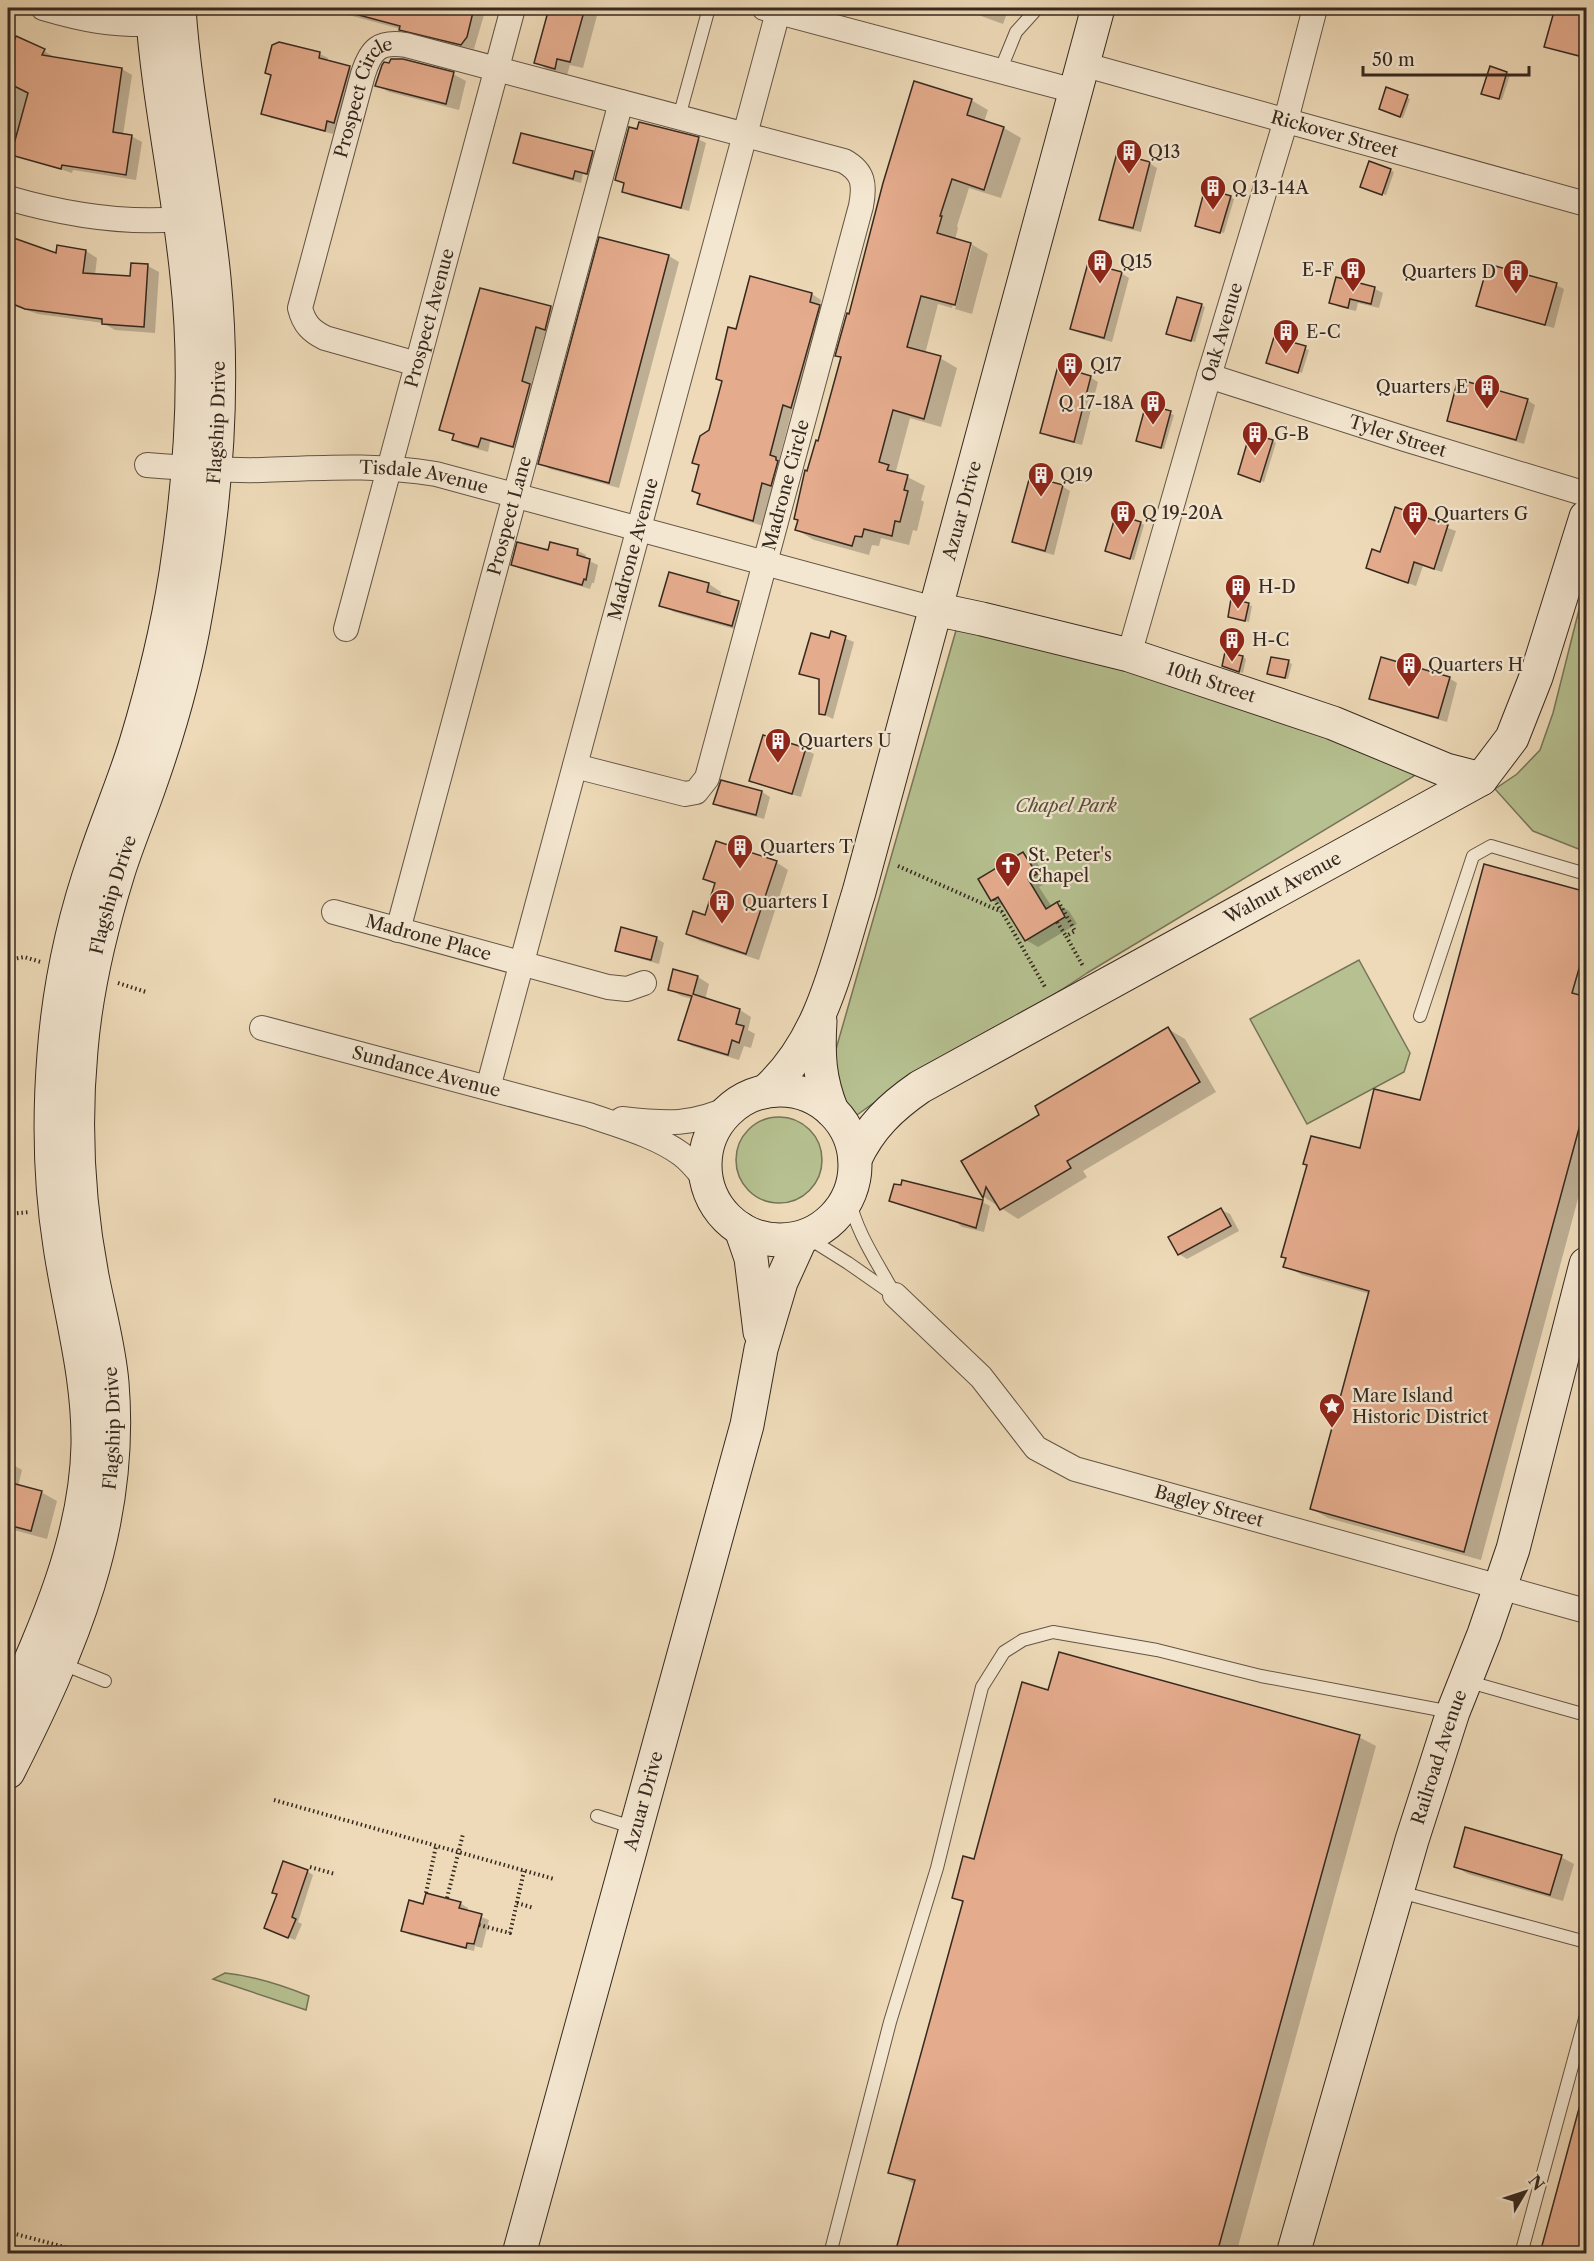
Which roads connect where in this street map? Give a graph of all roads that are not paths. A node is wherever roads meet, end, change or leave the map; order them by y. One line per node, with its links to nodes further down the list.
1 (43, 8): 8 (street)
2 (513, 8): 9 (street, Prospect Avenue)
3 (709, 8): 13 (lane)
4 (1098, 8): 11 (street, Azuar Drive)
5 (1315, 8): 14 (street, Oak Avenue)
6 (770, 10): 10 (street, Rickover Street); 15 (street, Madrone Avenue)
7 (1035, 10): 10 (lane)
8 (162, 13): 18 (street, Flagship Drive); 23 (street, Flagship Drive)
9 (497, 69): 12 (street, Prospect Circle); 19 (street, Prospect Avenue); 19 (street, Prospect Circle)
10 (1000, 71): 11 (street, Rickover Street)
11 (1079, 77): 14 (street, Rickover Street); 29 (street, Azuar Drive)
12 (621, 102): 13 (street, Prospect Circle); 25 (street, Prospect Lane)
13 (679, 117): 15 (street, Prospect Circle)
14 (1286, 120): 17 (street, Rickover Street); 20 (street, Oak Avenue)
15 (745, 135): 27 (street, Madrone Avenue); 28 (street, Madrone Circle)
16 (8, 198): 18 (street)
17 (1587, 204)
18 (180, 219): 23 (street, Flagship Drive)
19 (417, 363): 22 (street, Prospect Avenue)
20 (1209, 376): 24 (street, Tyler Street); 31 (street, Oak Avenue)
21 (147, 465): 23 (street, Tisdale Avenue)
22 (389, 468): 23 (street, Tisdale Avenue); 25 (street, Tisdale Avenue); 30 (street, Prospect Avenue)
23 (203, 469): 57 (street, Flagship Drive); 60 (street, Flagship Drive)
24 (1587, 494)
25 (515, 496): 27 (street, Tisdale Avenue); 36 (street, Prospect Lane)
26 (1587, 516): 33 (street, Walnut Avenue)
27 (639, 529): 28 (street, Tisdale Avenue); 32 (street, Madrone Avenue)
28 (765, 563): 29 (street, Tisdale Avenue); 32 (street, Madrone Circle)
29 (935, 609): 31 (street, 10th Street); 39 (street, Azuar Drive)
30 (346, 629)
31 (1129, 656): 33 (street, 10th Street)
32 (575, 766): 37 (street, Madrone Avenue)
33 (1481, 779): 47 (street, Walnut Avenue)
34 (1587, 874): 40 (lane)
35 (334, 912): 36 (street, Madrone Place)
36 (398, 930): 37 (street, Madrone Place)
37 (522, 963): 38 (street, Madrone Place); 42 (street, Madrone Avenue)
38 (644, 983)
39 (821, 1013): 43 (street, Azuar Drive); 45 (street, Azuar Drive)
40 (1420, 1016)
41 (262, 1028): 42 (street, Sundance Avenue)
42 (488, 1088): 46 (street, Sundance Avenue)
43 (766, 1091): 44 (street); 45 (street)
44 (734, 1106): 46 (street, Sundance Avenue); 48 (street)
45 (832, 1111): 47 (street)
46 (589, 1115): 48 (street, Sundance Avenue)
47 (855, 1159): 49 (street)
48 (707, 1182): 50 (street)
49 (849, 1197): 51 (street); 53 (lane, Bagley Street)
50 (741, 1229): 51 (street); 54 (street, Azuar Drive)
51 (803, 1237): 53 (lane, Bagley Street); 54 (street, Azuar Drive)
52 (1584, 1281): 55 (street, Railroad Avenue)
53 (895, 1295): 55 (street, Bagley Street)
54 (761, 1349): 65 (street, Azuar Drive)
55 (1501, 1586): 56 (street, Bagley Street); 59 (street, Railroad Avenue)
56 (1587, 1611)
57 (59, 1662): 58 (lane); 63 (street, Flagship Drive)
58 (105, 1681)
59 (1465, 1681): 61 (street, Railroad Avenue); 62 (lane)
60 (8, 1711)
61 (1453, 1712): 66 (street, Railroad Avenue); 70 (lane)
62 (1587, 1715)
63 (8, 1772)
64 (597, 1816): 65 (lane)
65 (635, 1828): 69 (street, Azuar Drive)
66 (1396, 1891): 67 (lane); 71 (street, Railroad Avenue)
67 (1587, 1942)
68 (1587, 2015): 72 (lane)
69 (519, 2253)
70 (830, 2253)
71 (1293, 2253)
72 (1521, 2253)

